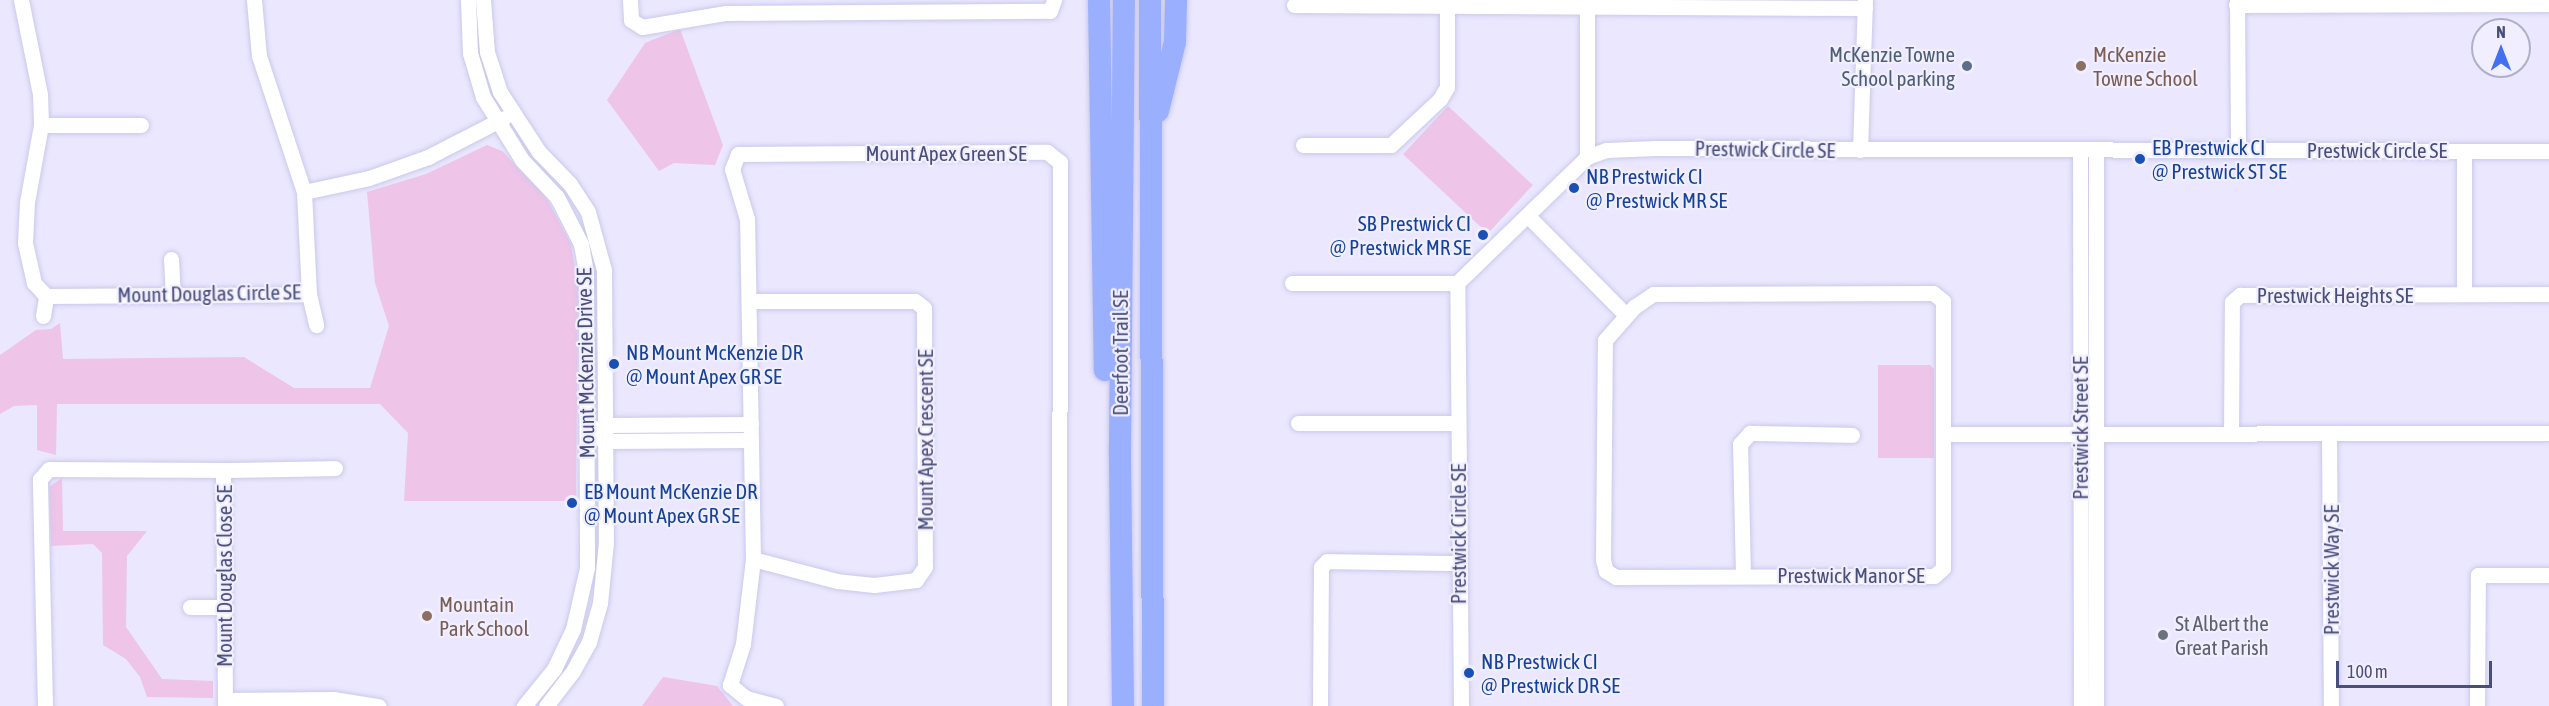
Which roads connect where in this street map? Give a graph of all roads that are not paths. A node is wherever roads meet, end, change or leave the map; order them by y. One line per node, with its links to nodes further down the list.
1 (21, 0): 20 (street)
2 (254, 0): 31 (street, Mount Douglas Circle SE)
3 (468, 0): 19 (street, Mount McKenzie Drive SE)
4 (483, 0): 18 (street, Mount McKenzie Drive SE)
5 (630, 0): 6 (street)
6 (1054, 0)
7 (1100, 0): 58 (highway)
8 (1124, 0): 58 (highway, Deerfoot Trail SE)
9 (1150, 0): 22 (highway, Deerfoot Trail SE)
10 (1176, 0): 22 (highway)
11 (1447, 2): 13 (street); 17 (street); 23 (street)
12 (2237, 2): 16 (street); 27 (street)
13 (1587, 3): 14 (street); 30 (street)
14 (1728, 4): 15 (street)
15 (1865, 4): 24 (street)
16 (2549, 4)
17 (1294, 5)
18 (512, 114): 19 (street); 48 (street, Mount McKenzie Drive SE)
19 (497, 122): 31 (street); 49 (street, Mount McKenzie Drive SE)
20 (41, 125): 21 (street); 40 (street)
21 (141, 125)
22 (1150, 144): 67 (highway, Deerfoot Trail SE)
23 (1303, 145)
24 (1860, 150): 25 (street, Prestwick Circle SE); 30 (street, Prestwick Circle SE)
25 (2080, 150): 26 (street, Prestwick Circle SE); 52 (street, Prestwick Street SE)
26 (2096, 150): 27 (street, Prestwick Circle SE); 52 (street, Prestwick Street SE)
27 (2238, 150): 28 (street, Prestwick Circle SE)
28 (2464, 151): 29 (street, Prestwick Circle SE); 38 (street)
29 (2549, 151)
30 (1587, 157): 32 (street)
31 (304, 192): 37 (street, Mount Douglas Circle SE)
32 (1528, 216): 35 (street); 42 (street)
33 (171, 260): 36 (street)
34 (1292, 283): 35 (street)
35 (1457, 283): 46 (street, Prestwick Circle SE)
36 (172, 294): 37 (street, Mount Douglas Circle SE); 40 (street, Mount Douglas Circle SE)
37 (309, 294): 44 (street)
38 (2464, 294): 39 (street, Prestwick Heights SE); 53 (street, Prestwick Heights SE)
39 (2549, 294)
40 (46, 297): 43 (street)
41 (749, 301): 47 (street, Mount Apex Green SE); 61 (street, Mount Apex Crescent SE); 74 (street, Mount Apex Green SE)
42 (1626, 315): 51 (street, Prestwick Manor SE); 63 (street, Prestwick Manor SE)
43 (44, 316)
44 (316, 325)
45 (1298, 423): 46 (street)
46 (1457, 423): 62 (street, Prestwick Circle SE)
47 (751, 424): 48 (street); 56 (street, Mount Apex Green SE)
48 (606, 425): 49 (street); 57 (street, Mount McKenzie Drive SE)
49 (588, 433): 57 (street); 71 (street, Mount McKenzie Drive SE)
50 (2549, 433): 54 (street)
51 (1943, 434): 52 (street); 63 (street, Prestwick Manor SE)
52 (2088, 434): 53 (street); 80 (street, Prestwick Street SE); 81 (street, Prestwick Street SE)
53 (2232, 434): 54 (street)
54 (2329, 434): 82 (street, Prestwick Way SE)
55 (1852, 435): 63 (street)
56 (751, 440): 57 (street); 61 (street, Mount Apex Green SE)
57 (606, 441): 72 (street, Mount McKenzie Drive SE)
58 (1120, 447): 75 (highway, Deerfoot Trail SE)
59 (335, 468): 60 (street)
60 (223, 470): 66 (street, Mount Douglas Close SE); 69 (street, Mount Douglas Close SE)
61 (753, 559): 73 (street, Mount Apex Green SE)
62 (1457, 563): 78 (street); 79 (street, Prestwick Circle SE)
63 (1743, 575)
64 (2549, 575): 83 (street)
65 (190, 607): 66 (street)
66 (223, 607): 68 (street, Mount Douglas Close SE)
67 (1153, 680): 76 (highway, Deerfoot Trail SE); 77 (highway)
68 (225, 703): 70 (street, Mount Douglas Close SE)
69 (45, 706)
70 (378, 706)
71 (524, 706)
72 (546, 706)
73 (776, 706)
74 (1059, 706)
75 (1123, 706)
76 (1153, 706)
77 (1165, 706)
78 (1320, 706)
79 (1461, 706)
80 (2081, 706)
81 (2096, 706)
82 (2331, 706)
83 (2477, 706)

